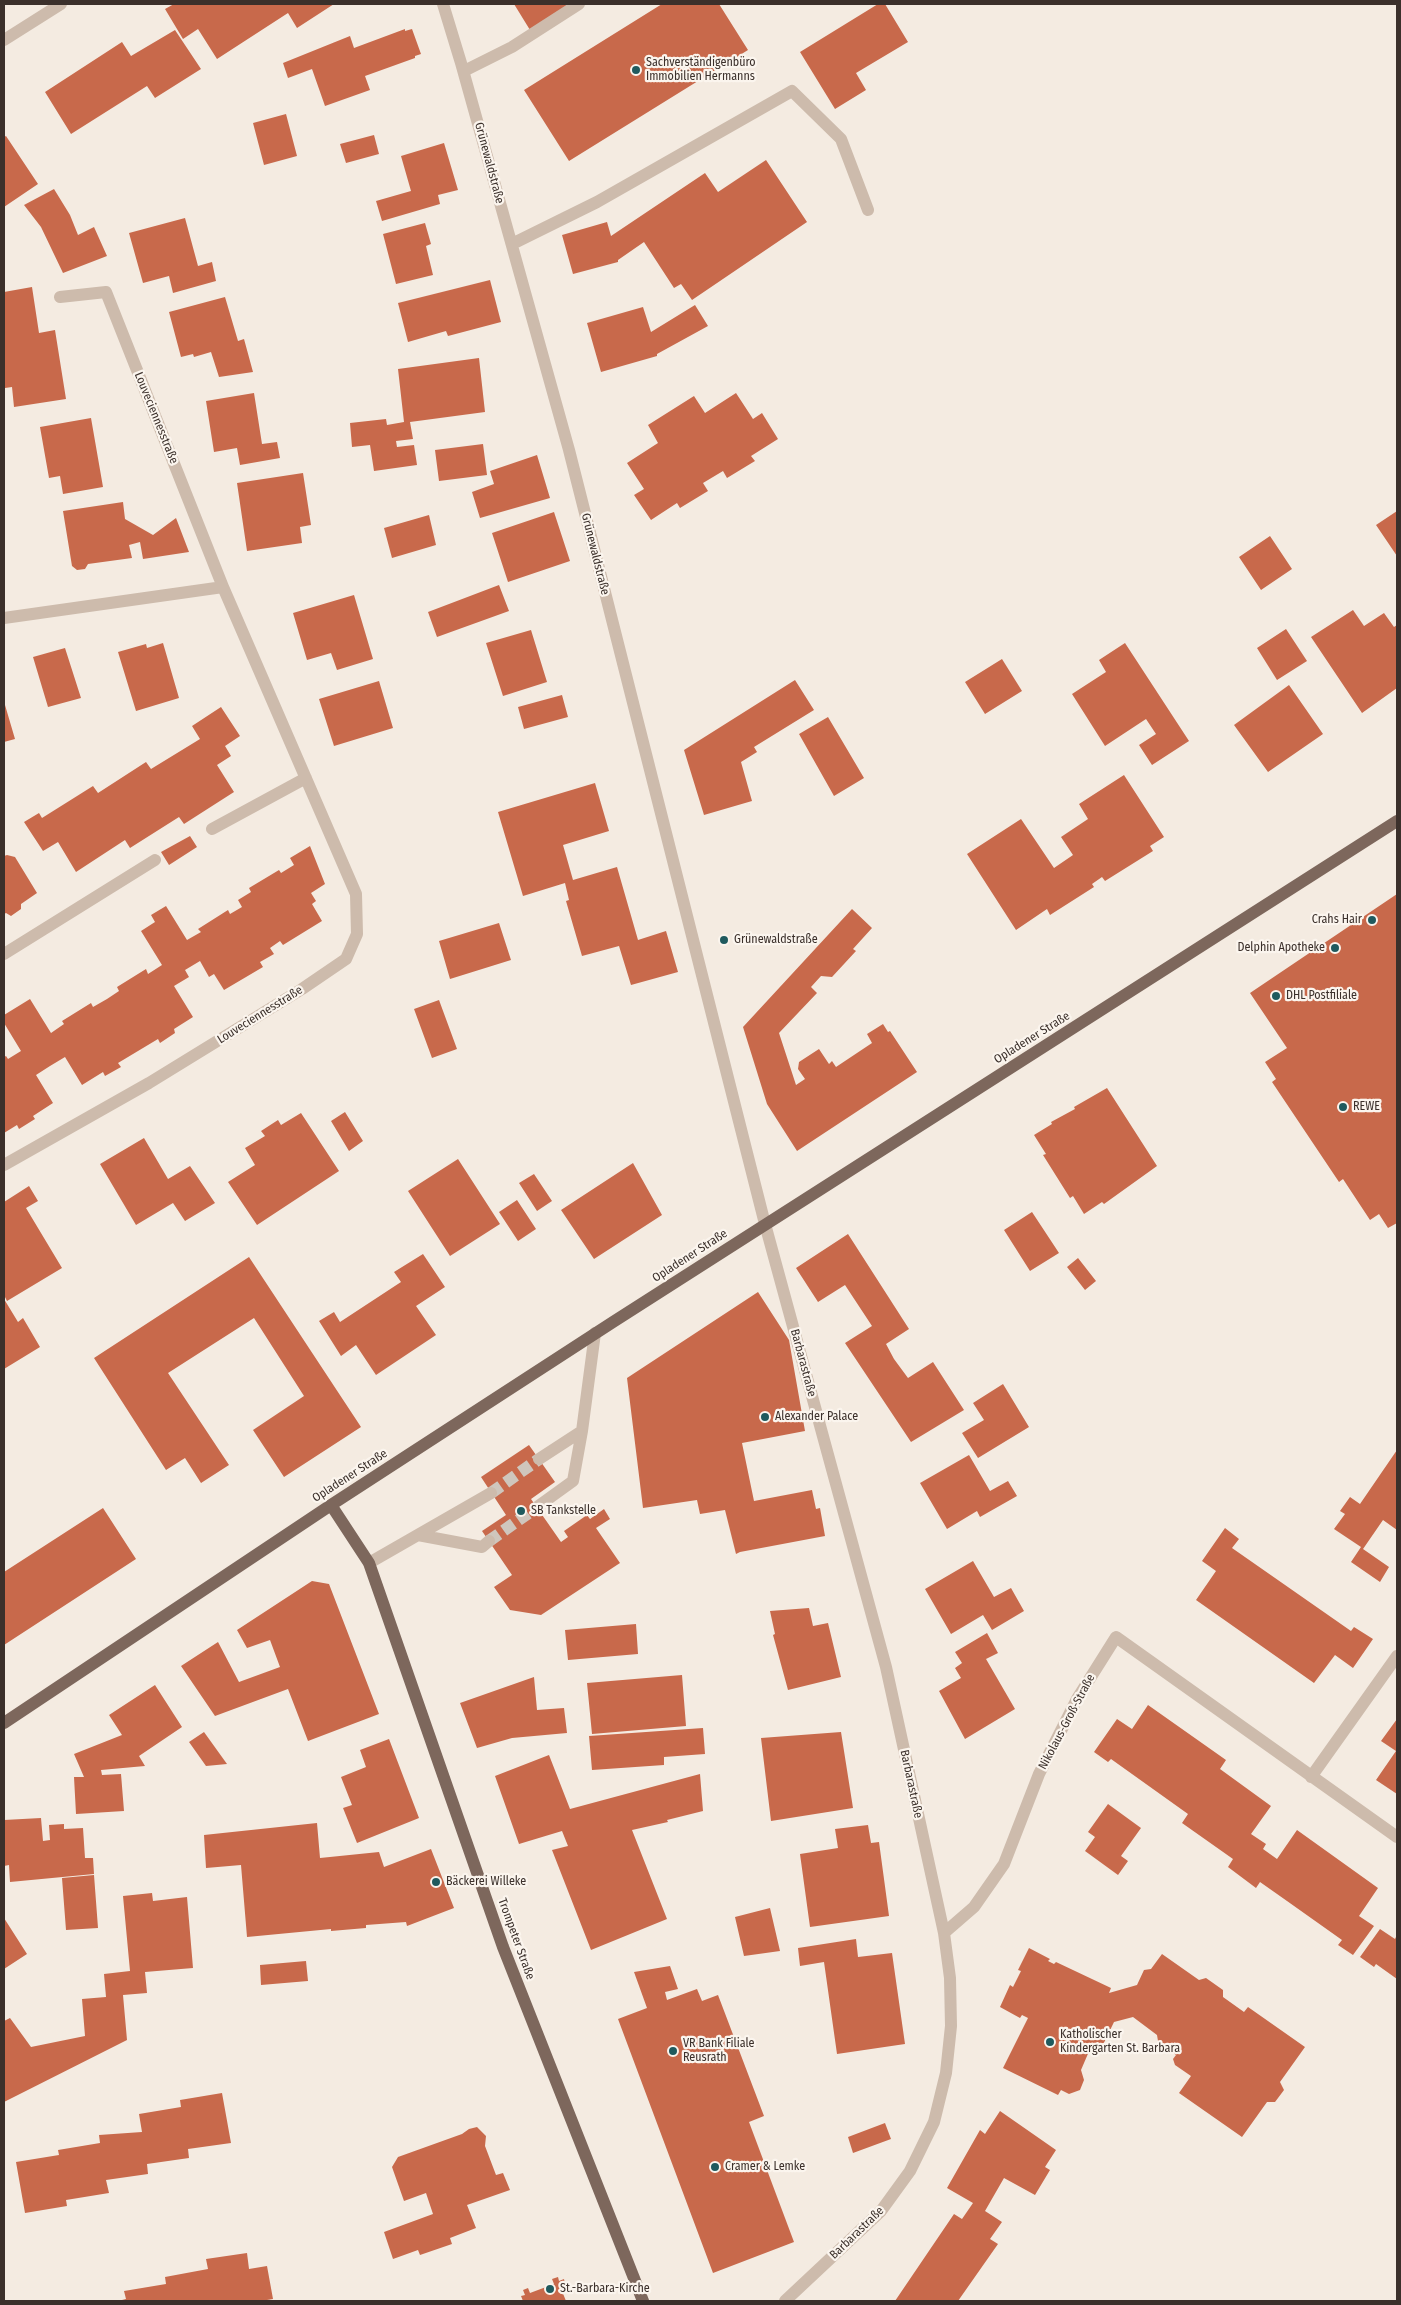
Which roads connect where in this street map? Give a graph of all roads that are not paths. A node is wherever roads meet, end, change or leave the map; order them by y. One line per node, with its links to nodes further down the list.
1 (61, 4): 4 (street)
2 (443, 4): 5 (street, Grünewaldstraße)
3 (579, 4): 5 (street)
4 (4, 40)
5 (464, 70): 7 (street, Grünewaldstraße)
6 (868, 210): 7 (street)
7 (512, 244): 17 (street, Grünewaldstraße)
8 (60, 297): 9 (street, Louveciennesstraße)
9 (223, 587): 10 (street); 11 (street, Louveciennesstraße)
10 (4, 618)
11 (306, 778): 13 (street); 16 (street, Louveciennesstraße)
12 (1397, 821): 17 (main road, Opladener Straße)
13 (212, 829)
14 (155, 860): 15 (street)
15 (4, 954)
16 (4, 1165)
17 (765, 1224): 18 (main road, Opladener Straße); 31 (street, Barbarastraße)
18 (595, 1333): 19 (street); 22 (main road, Opladener Straße)
19 (582, 1431): 20 (street); 23 (street)
20 (539, 1459)
21 (491, 1493): 24 (street)
22 (331, 1505): 26 (main road, Trompeter Straße); 28 (main road, Opladener Straße)
23 (537, 1507)
24 (418, 1535): 25 (street); 26 (street)
25 (489, 1541)
26 (370, 1563): 32 (main road, Trompeter Straße)
27 (1397, 1656): 29 (street)
28 (4, 1723)
29 (1311, 1776): 30 (street, Nikolaus-Groß-Straße); 31 (street, Nikolaus-Groß-Straße)
30 (1397, 1838)
31 (944, 1933): 33 (street, Barbarastraße)
32 (643, 2301)
33 (785, 2301)

